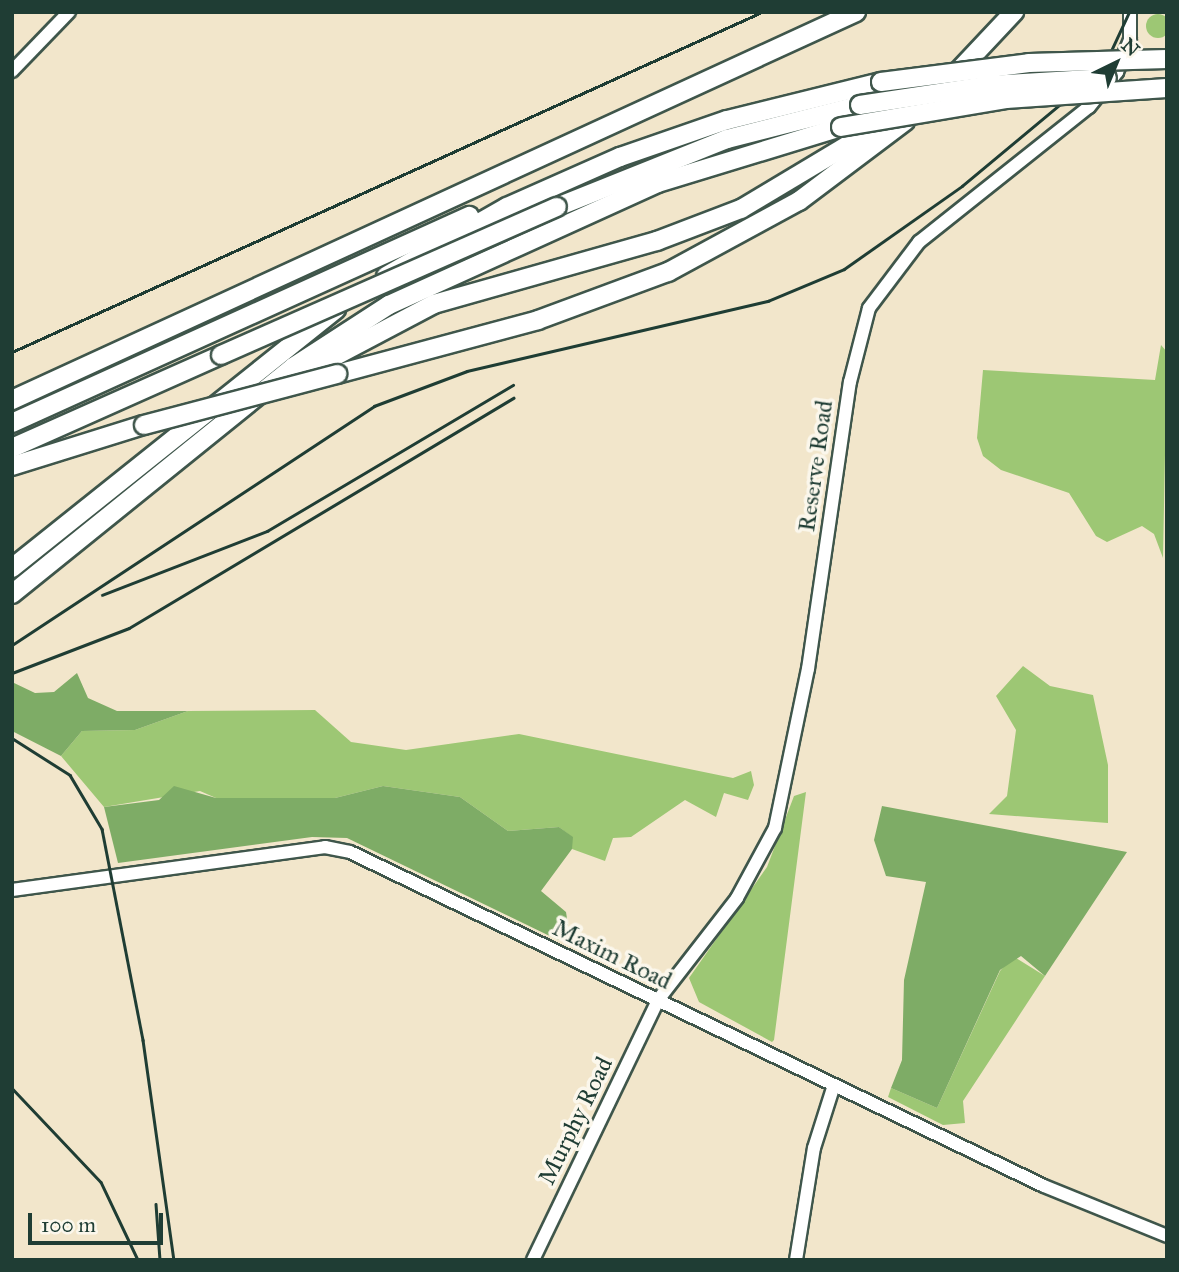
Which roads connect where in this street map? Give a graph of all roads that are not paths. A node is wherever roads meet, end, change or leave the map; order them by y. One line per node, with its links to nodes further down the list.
1 (69, 12): 6 (street)
2 (856, 12): 11 (highway)
3 (1014, 12): 9 (highway, bridge)
4 (1130, 12): 21 (street, Reserve Road)
5 (1167, 60): 10 (highway, bridge)
6 (12, 71)
7 (1167, 78): 15 (highway, bridge)
8 (1167, 88): 16 (highway, bridge)
9 (919, 108): 16 (highway, bridge); 17 (highway, bridge)
10 (726, 120): 14 (highway); 18 (highway)
11 (118, 351): 12 (highway); 13 (highway)
12 (12, 389)
13 (12, 400)
14 (12, 423)
15 (12, 448)
16 (178, 460): 19 (highway)
17 (12, 466)
18 (12, 568)
19 (12, 594)
20 (12, 890): 21 (street, Maxim Road)
21 (658, 1000): 22 (street, Maxim Road); 24 (street, Murphy Road)
22 (834, 1085): 23 (street, Maxim Road); 25 (street)
23 (1167, 1236)
24 (533, 1260)
25 (796, 1260)

